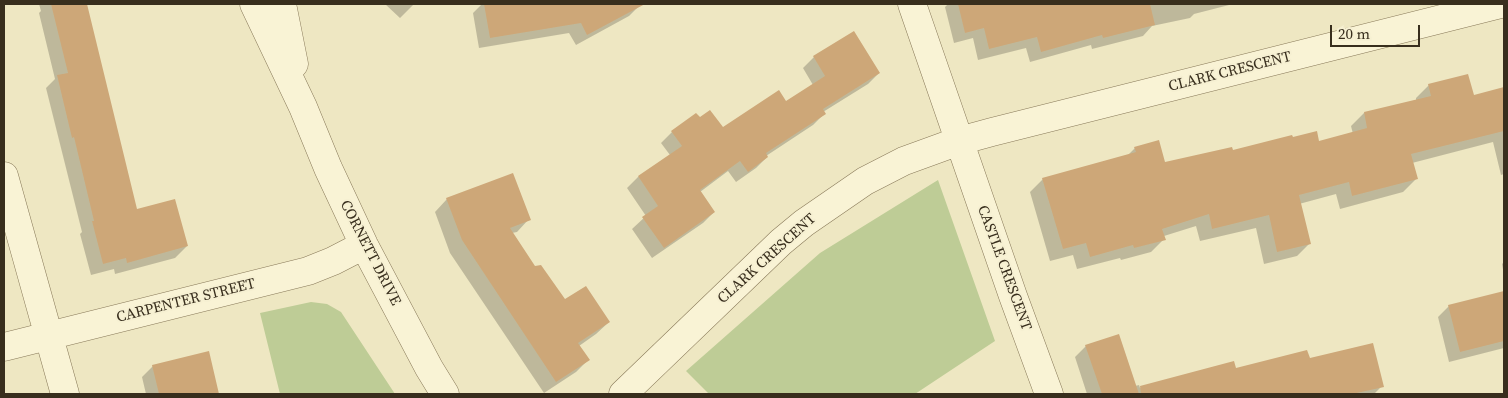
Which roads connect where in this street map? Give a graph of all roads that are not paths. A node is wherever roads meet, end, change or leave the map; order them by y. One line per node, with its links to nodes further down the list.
1 (254, 4): 5 (street, CORNETT DRIVE)
2 (282, 4): 5 (street, CORNETT DRIVE)
3 (912, 4): 6 (street)
4 (1501, 4): 6 (street, CLARK CRESCENT)
5 (303, 107): 8 (street, CORNETT DRIVE)
6 (959, 141): 13 (street, CLARK CRESCENT); 14 (street, CASTLE CRESCENT)
7 (4, 176): 9 (street)
8 (364, 245): 9 (street, CARPENTER STREET); 12 (street, CORNETT DRIVE)
9 (49, 336): 10 (street, CARPENTER STREET); 11 (street)
10 (4, 347)
11 (66, 394)
12 (445, 394)
13 (623, 394)
14 (1049, 394)

